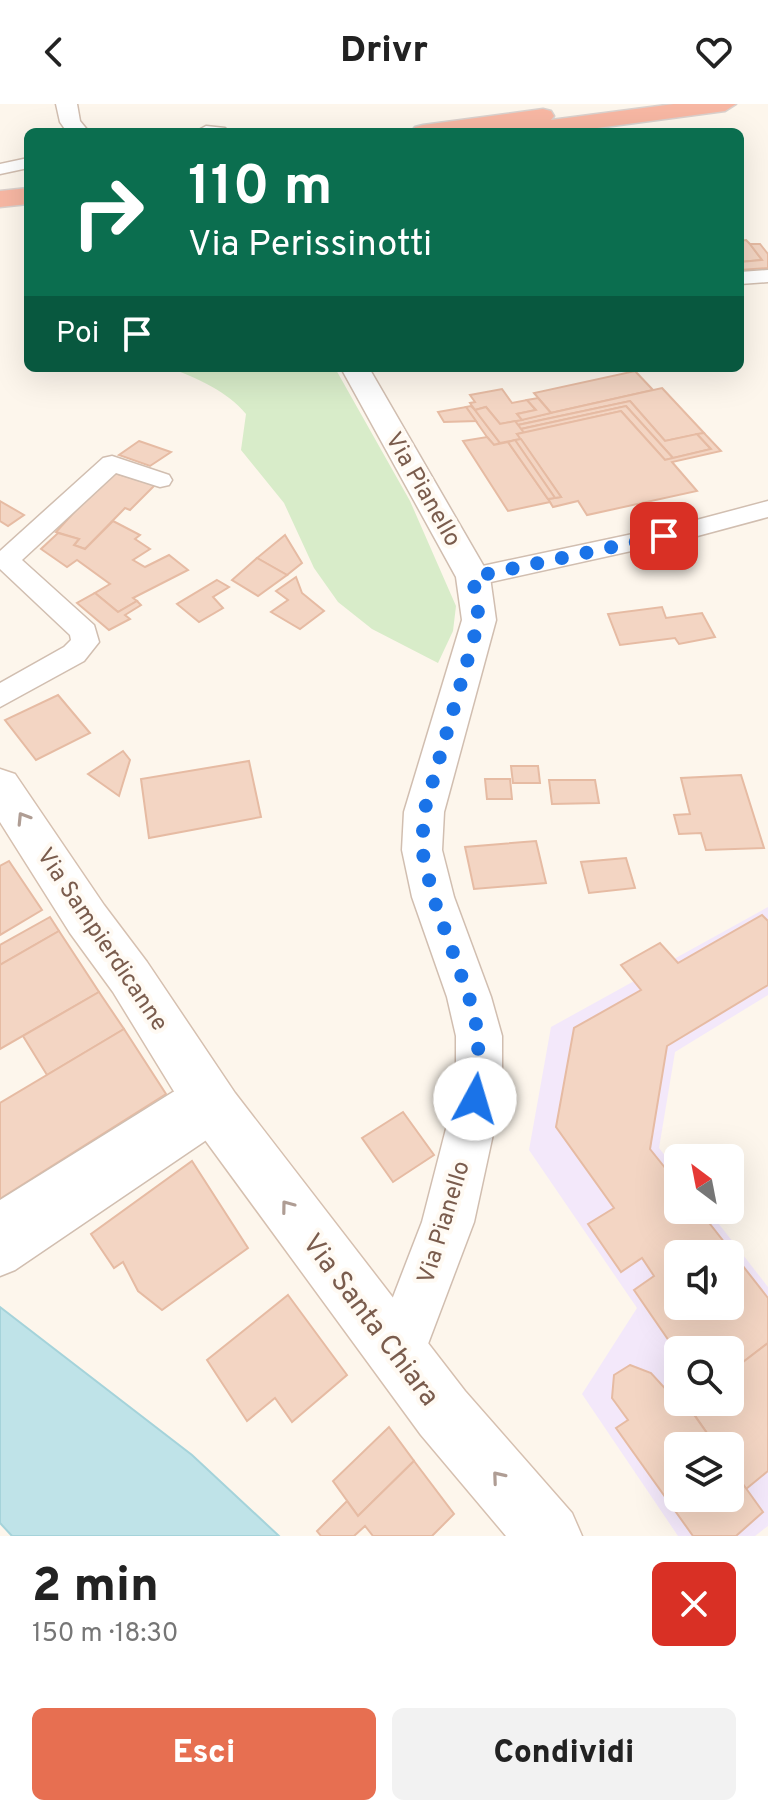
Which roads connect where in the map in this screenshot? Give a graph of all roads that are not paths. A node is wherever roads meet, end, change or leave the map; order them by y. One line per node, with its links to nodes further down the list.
1 (629, 104): 3 (highway)
2 (725, 104): 4 (highway)
3 (452, 128)
4 (545, 128)
5 (24, 164): 6 (street)
6 (0, 169)
7 (24, 179): 8 (highway)
8 (0, 182)
9 (24, 196): 10 (highway)
10 (0, 199)
11 (768, 276): 12 (street)
12 (744, 278)
13 (357, 372): 16 (street, Via Pianello)
14 (160, 480): 17 (street)
15 (768, 509): 16 (street)
16 (473, 577): 22 (street, Via Pianello)
17 (0, 696)
18 (0, 786): 19 (main road, Via Sampierdicanne, one-way to 18)
19 (210, 1102): 20 (street); 21 (street); 22 (main road, Via Santa Chiara, one-way to 19)
20 (0, 1223)
21 (0, 1255)
22 (398, 1354): 23 (main road, Via Santa Chiara, one-way to 22)
23 (549, 1536)

